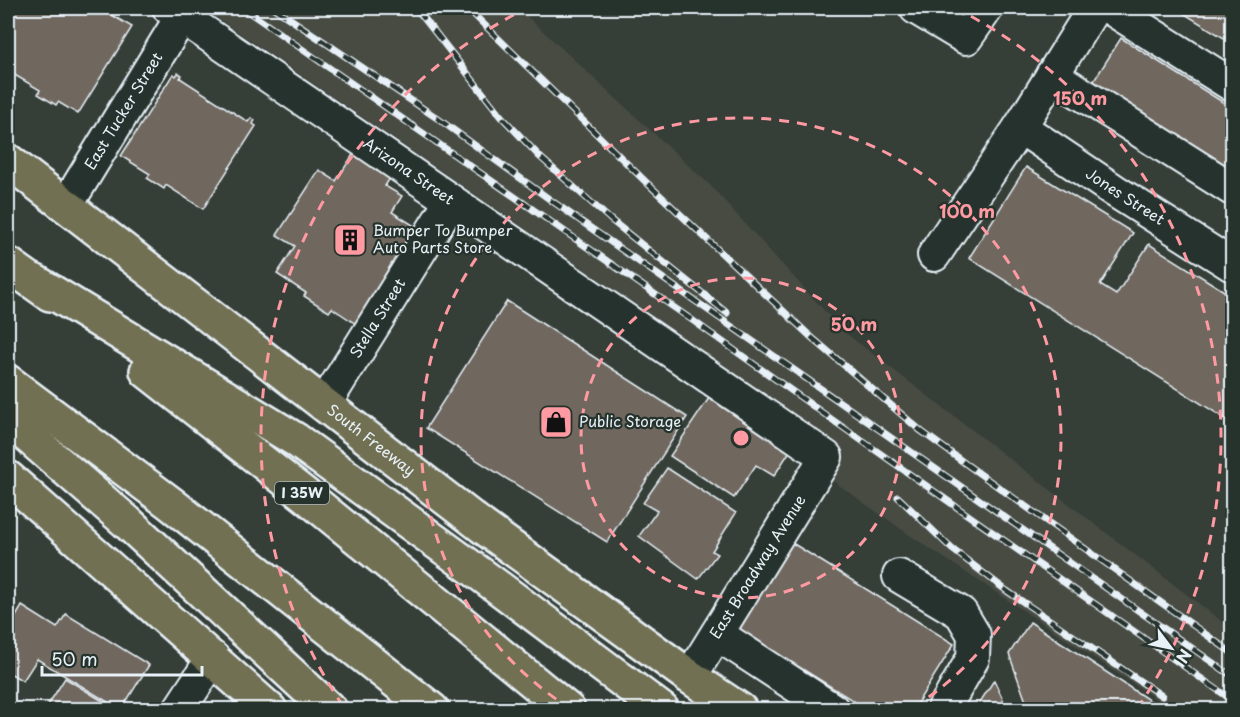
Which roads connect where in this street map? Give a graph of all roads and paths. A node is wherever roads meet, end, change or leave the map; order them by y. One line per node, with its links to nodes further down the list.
1 (916, 8): 2 (street)
2 (987, 8)
3 (1094, 8): 6 (street)
4 (1110, 8): 7 (street)
5 (176, 12): 11 (street, Arizona Street); 12 (street, East Tucker Street)
6 (1052, 75): 8 (street); 10 (street)
7 (1233, 85)
8 (1020, 126): 13 (street); 14 (street, Jones Street)
9 (8, 161): 12 (main road, South Freeway)
10 (1233, 189)
11 (451, 201): 17 (street, Stella Street); 19 (street, Arizona Street)
12 (66, 206): 17 (main road, South Freeway)
13 (934, 255)
14 (1233, 265)
15 (21, 272): 31 (main road, I 35W); 32 (main road)
16 (8, 382): 21 (main road)
17 (324, 405): 25 (main road, South Freeway)
18 (8, 419): 28 (main road)
19 (826, 457): 23 (street, East Broadway Avenue)
20 (8, 478): 24 (main road)
21 (171, 503): 29 (main road); 30 (main road)
22 (899, 576): 35 (street)
23 (717, 634): 25 (street, East Broadway Avenue); 34 (street)
24 (213, 658): 26 (street); 27 (main road)
25 (690, 677): 33 (main road, South Freeway)
26 (179, 710)
27 (270, 710)
28 (330, 710)
29 (404, 710)
30 (432, 710)
31 (568, 710)
32 (662, 710)
33 (740, 710)
34 (833, 710)
35 (943, 710)

